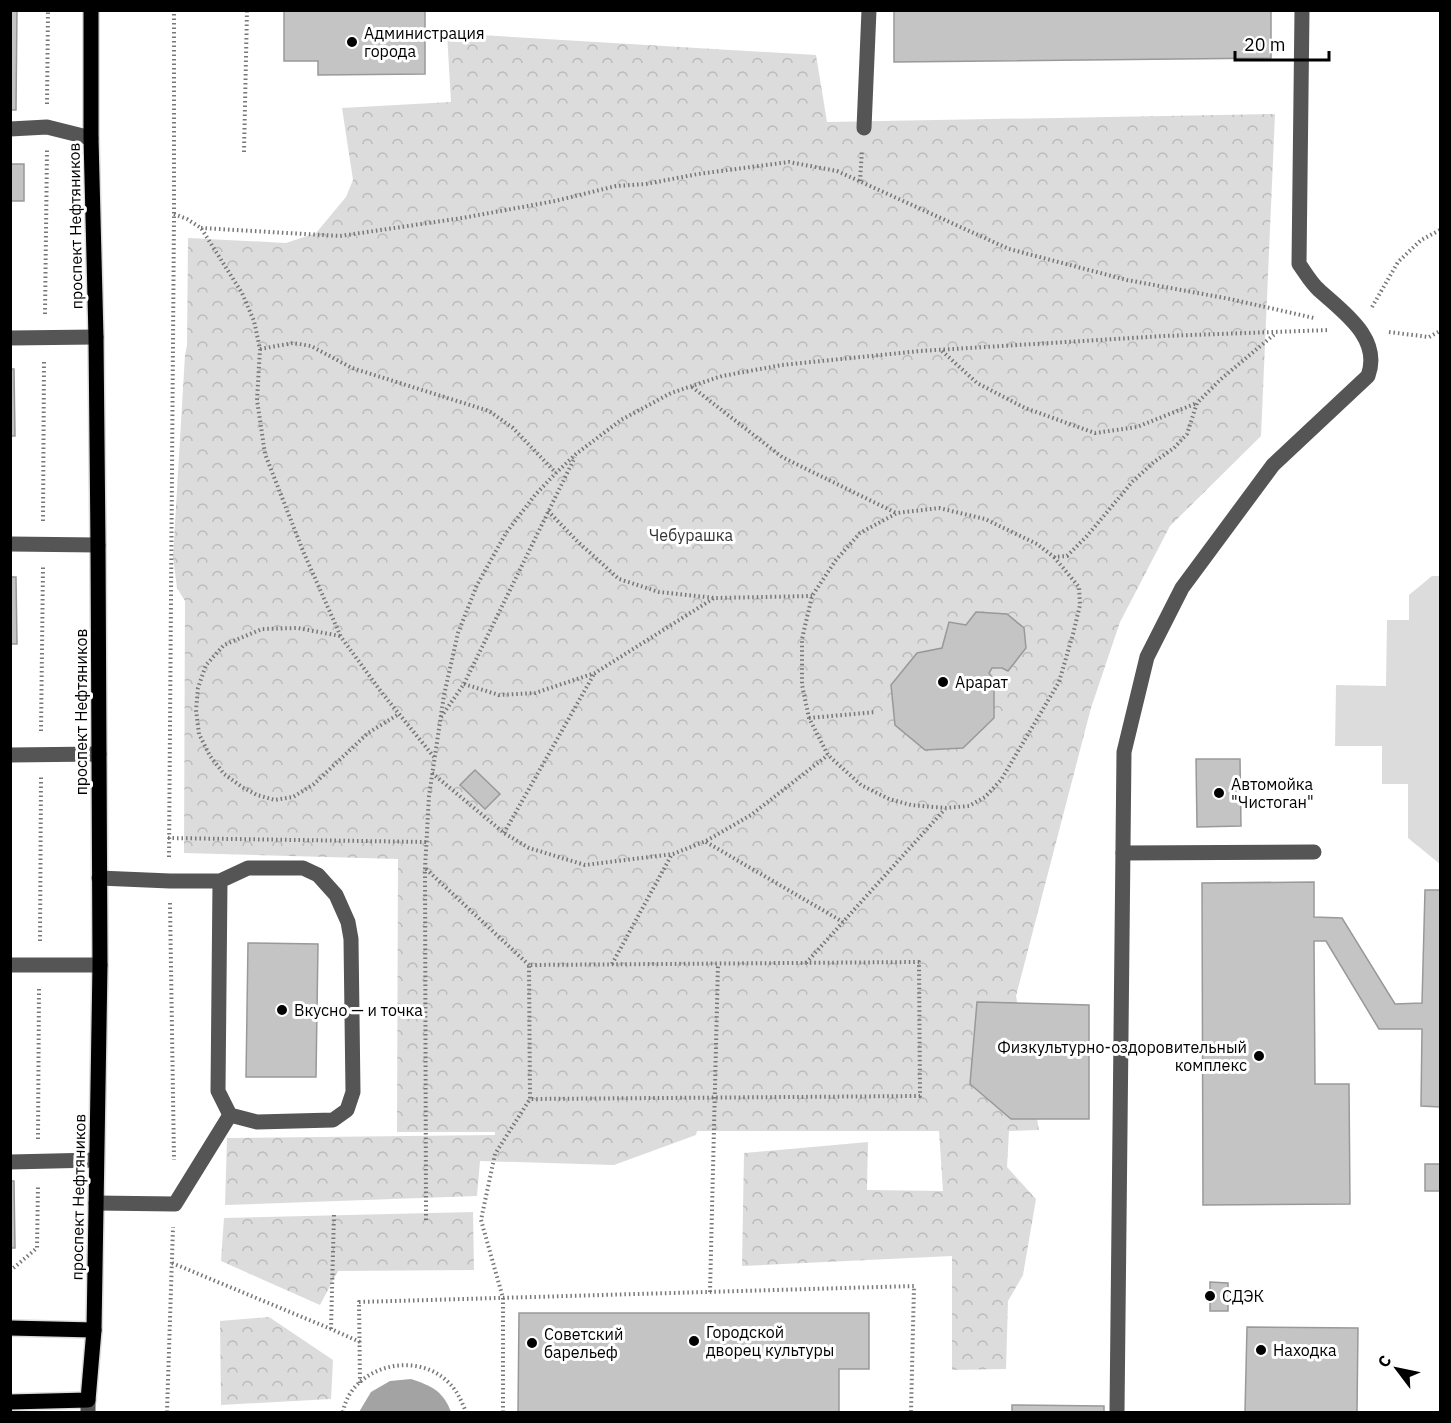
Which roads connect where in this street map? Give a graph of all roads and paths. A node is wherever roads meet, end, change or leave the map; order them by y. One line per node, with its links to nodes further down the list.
1 (48, 10): 7 (path)
2 (91, 10): 10 (main road, проспект Нефтяников)
3 (174, 10): 13 (path)
4 (247, 10): 11 (path)
5 (869, 10): 8 (lane)
6 (1302, 10): 17 (lane)
7 (47, 127): 9 (lane); 10 (lane); 22 (path)
8 (864, 128): 12 (path)
9 (10, 129)
10 (91, 138): 20 (main road, проспект Нефтяников)
11 (244, 152)
12 (860, 182): 14 (path); 16 (path)
13 (174, 214): 14 (path); 52 (path)
14 (201, 228): 23 (path)
15 (1440, 230): 17 (path)
16 (1317, 319)
17 (1360, 329): 18 (path); 19 (path); 56 (lane)
18 (1440, 331)
19 (1276, 332): 24 (path); 26 (path)
20 (96, 337): 22 (lane); 33 (main road, проспект Нефтяников)
21 (10, 338): 22 (lane)
22 (45, 338): 32 (path)
23 (260, 349): 28 (path); 37 (path)
24 (941, 350): 25 (path); 26 (path)
25 (691, 386): 27 (path); 30 (path)
26 (1197, 403): 34 (path)
27 (576, 454): 28 (path); 29 (path)
28 (556, 473): 42 (path)
29 (548, 511): 36 (path); 39 (path)
30 (897, 513): 34 (path); 35 (path)
31 (10, 544): 32 (lane)
32 (43, 544): 33 (lane); 46 (path)
33 (98, 545): 44 (main road, проспект Нефтяников)
34 (1054, 557): 50 (path)
35 (812, 596): 36 (path); 43 (path)
36 (715, 597): 38 (path)
37 (341, 637): 41 (path); 41 (path)
38 (595, 673): 39 (path); 51 (path)
39 (464, 684): 42 (path)
40 (876, 712): 43 (path)
41 (399, 714): 48 (path)
42 (441, 718): 48 (path)
43 (809, 718): 47 (path)
44 (99, 754): 46 (lane); 59 (main road, проспект Нефтяников)
45 (10, 755): 46 (lane)
46 (41, 755): 67 (path)
47 (828, 755): 50 (path); 54 (path)
48 (435, 757): 49 (path)
49 (432, 773): 51 (path); 53 (path)
50 (945, 808): 62 (path)
51 (504, 833): 57 (path)
52 (168, 838): 53 (path); 60 (path)
53 (427, 842): 58 (path)
54 (706, 842): 57 (path); 62 (path)
55 (1314, 852): 56 (lane)
56 (1123, 853): 96 (lane)
57 (673, 854): 64 (path)
58 (425, 869): 69 (path); 79 (path)
59 (99, 878): 60 (lane); 68 (main road, проспект Нефтяников)
60 (170, 881): 61 (lane); 77 (path)
61 (220, 881): 72 (lane); 72 (lane)
62 (843, 922): 63 (path)
63 (806, 963): 65 (path); 70 (path)
64 (612, 964): 65 (path); 69 (path)
65 (718, 964): 70 (path)
66 (10, 965): 67 (lane)
67 (40, 965): 68 (lane); 75 (path)
68 (100, 965): 73 (main road, проспект Нефтяников)
69 (529, 965): 71 (path)
70 (715, 1098): 71 (path); 82 (path)
71 (530, 1099): 83 (path)
72 (230, 1115): 77 (lane)
73 (96, 1160): 75 (lane); 76 (main road, проспект Нефтяников)
74 (10, 1162): 75 (lane)
75 (38, 1162): 81 (path)
76 (96, 1203): 77 (lane); 86 (main road, проспект Нефтяников)
77 (175, 1204): 80 (path)
78 (334, 1214): 85 (path)
79 (426, 1220)
80 (172, 1263): 85 (path); 91 (path)
81 (10, 1271)
82 (710, 1292): 83 (path); 95 (path)
83 (503, 1298): 87 (path); 94 (path)
84 (10, 1328): 86 (main road)
85 (332, 1329): 87 (path)
86 (94, 1330): 90 (main road, проспект Нефтяников)
87 (360, 1342): 88 (path)
88 (360, 1383): 92 (path); 93 (path)
89 (10, 1402): 90 (main road)
90 (88, 1406)
91 (167, 1413)
92 (343, 1413)
93 (466, 1413)
94 (503, 1413)
95 (911, 1413)
96 (1117, 1413)

